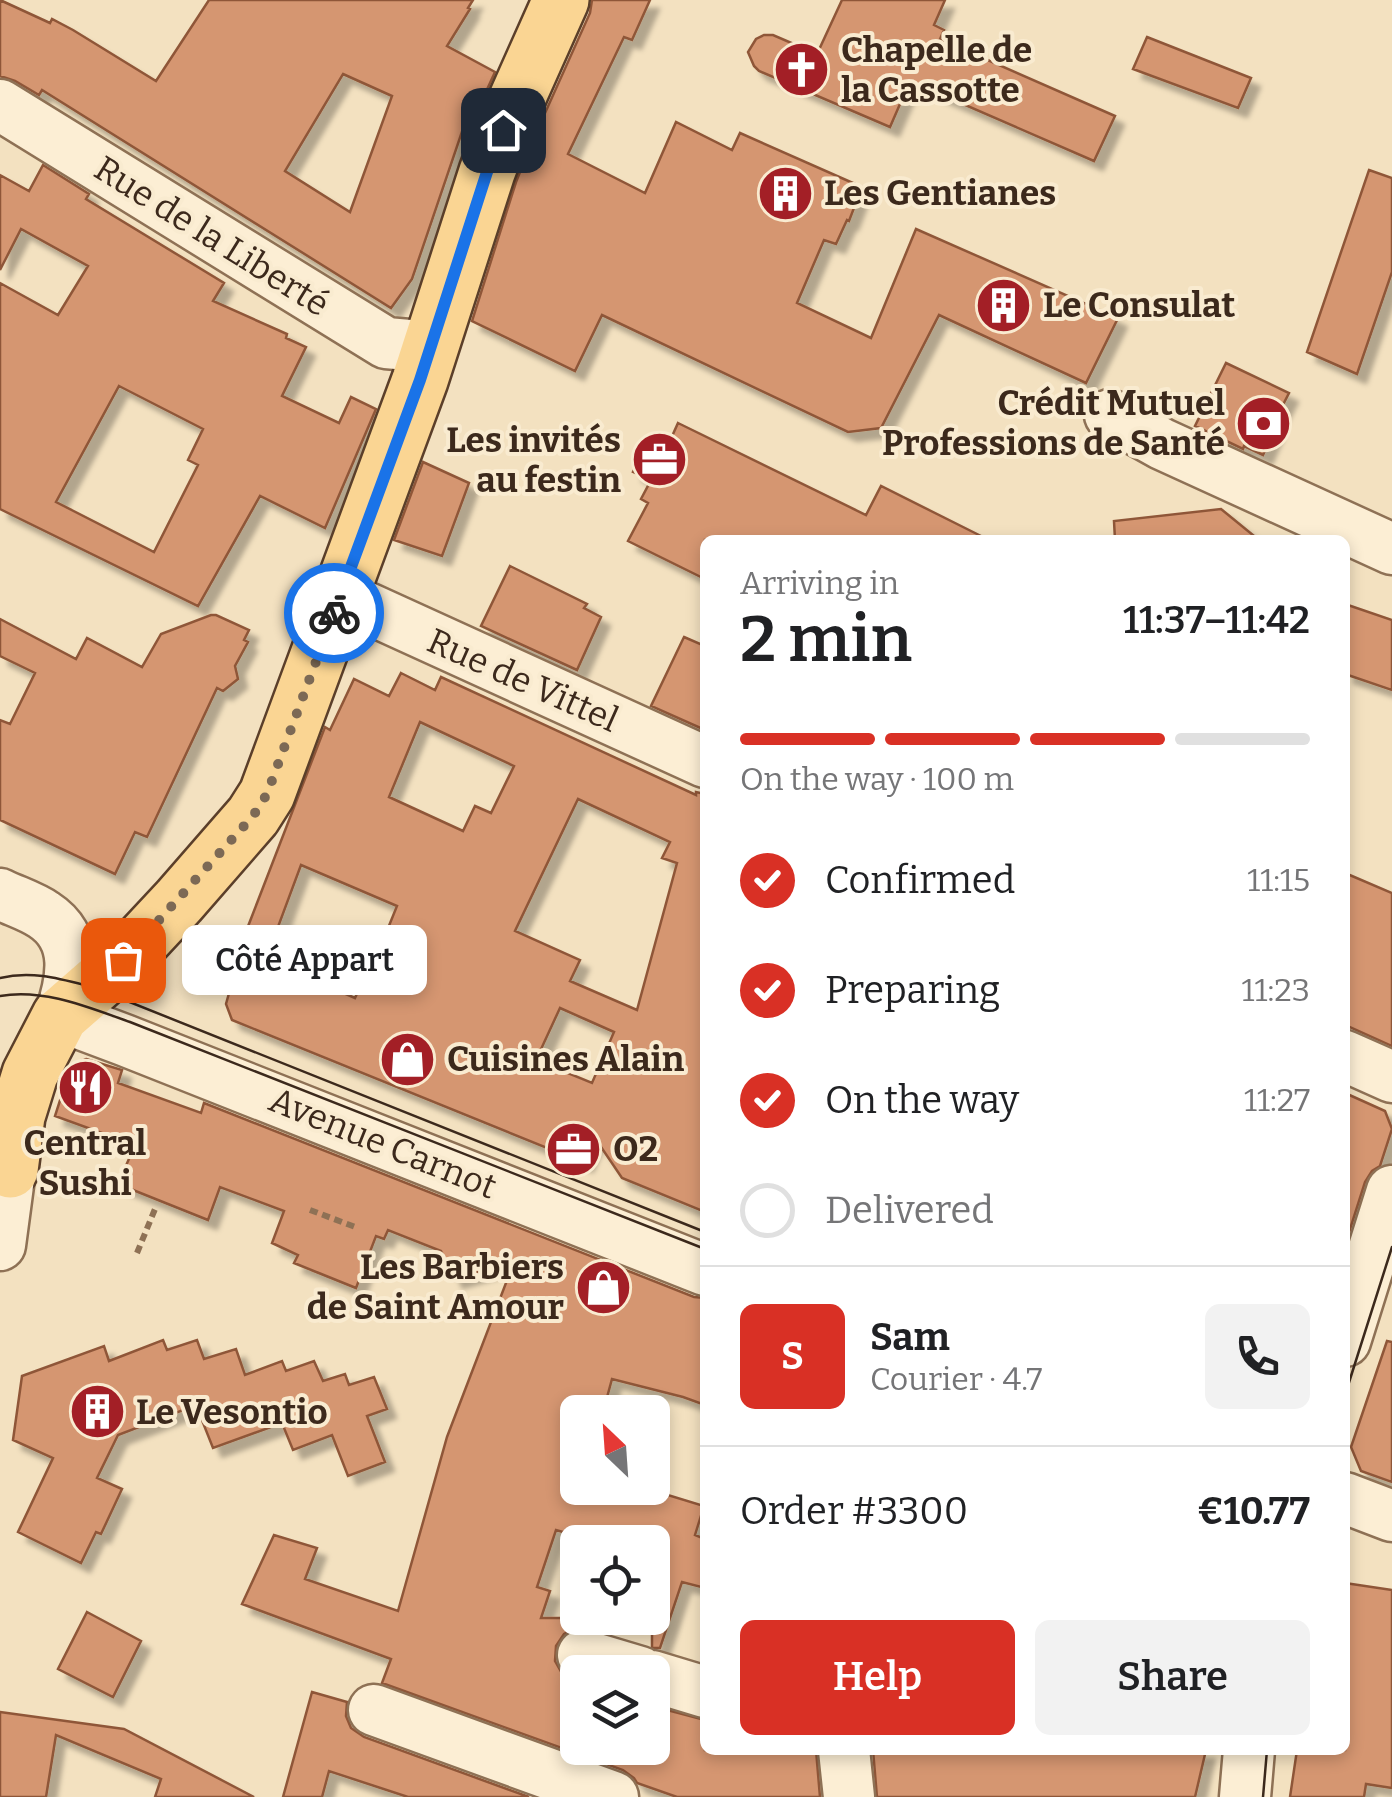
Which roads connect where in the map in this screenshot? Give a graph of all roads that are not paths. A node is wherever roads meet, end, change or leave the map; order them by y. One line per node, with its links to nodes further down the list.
1 (561, 0): 3 (main road)
2 (0, 105): 3 (street, Rue de la Liberté)
3 (432, 347): 6 (main road)
4 (1110, 416): 5 (street)
5 (1392, 548)
6 (341, 596): 7 (street, Rue de Vittel); 9 (main road)
7 (700, 760)
8 (0, 894): 9 (street)
9 (60, 1016): 12 (main road); 15 (street, Avenue Carnot)
10 (1350, 1058): 11 (street)
11 (1392, 1078)
12 (5, 1168): 14 (street)
13 (1392, 1191): 16 (street)
14 (0, 1245)
15 (700, 1268)
16 (1350, 1325)
17 (1350, 1500): 18 (street)
18 (1392, 1516)
19 (670, 1681): 20 (street)
20 (700, 1690)
21 (374, 1710): 23 (street)
22 (844, 1755): 24 (street)
23 (614, 1797)
24 (848, 1797)

